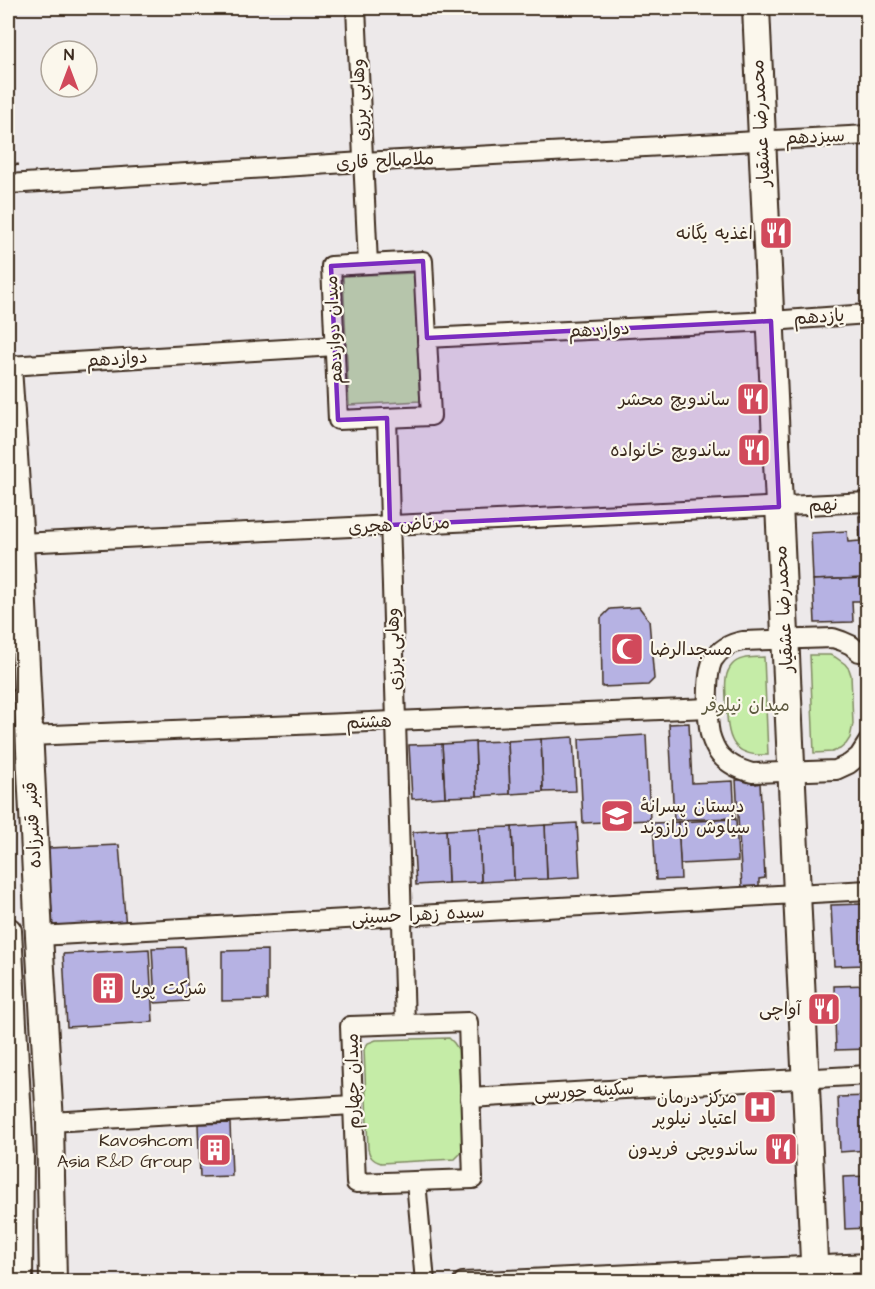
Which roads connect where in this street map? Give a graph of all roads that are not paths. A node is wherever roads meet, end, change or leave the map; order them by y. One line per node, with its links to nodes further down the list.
1 (356, 8): 5 (street, وهابی برزی)
2 (756, 8): 4 (main road, محمدرضا عشقیار)
3 (867, 135): 4 (street, سیزدهم)
4 (762, 140): 5 (street, ملاصالح قاری); 9 (main road, محمدرضا عشقیار)
5 (363, 162): 6 (street, ملاصالح قاری); 7 (street, وهابی برزی)
6 (8, 184)
7 (368, 264): 10 (street, میدان دوازدهم); 11 (street, میدان دوازدهم)
8 (867, 314): 9 (street, یازدهم)
9 (771, 321): 10 (street, دوازدهم); 15 (main road, محمدرضا عشقیار)
10 (427, 338): 13 (street, میدان دوازدهم)
11 (335, 346): 12 (street, دوازدهم); 13 (street, میدان دوازدهم)
12 (8, 367): 17 (main road, قنبر قنبرزاده)
13 (387, 418): 16 (street, وهابی برزی)
14 (867, 502): 15 (street, نهم)
15 (779, 507): 16 (street, مرتاض هجری); 18 (main road, محمدرضا عشقیار)
16 (390, 525): 17 (street, مرتاض هجری); 21 (street, وهابی برزی)
17 (20, 543): 22 (main road, قنبر قنبرزاده)
18 (785, 639): 19 (street); 20 (street); 24 (main road, محمدرضا عشقیار)
19 (859, 652)
20 (709, 708): 21 (street, هشتم); 24 (street)
21 (396, 720): 22 (street, هشتم); 27 (street, وهابی برزی)
22 (29, 736): 29 (main road, قنبر قنبرزاده)
23 (867, 742): 24 (street)
24 (791, 772): 26 (main road, محمدرضا عشقیار)
25 (867, 890): 26 (street, سیده زهرا حسینی)
26 (797, 894): 27 (street, سیده زهرا حسینی); 33 (main road, محمدرضا عشقیار)
27 (402, 915): 29 (street, سیده زهرا حسینی); 30 (street, وهابی برزی)
28 (8, 931): 31 (main road)
29 (39, 936): 36 (main road, قنبر قنبرزاده)
30 (405, 1024): 34 (street, میدان چهارم); 35 (street, میدان چهارم)
31 (15, 1066): 37 (main road); 41 (main road)
32 (867, 1076): 33 (street, سکینه حورسی)
33 (805, 1079): 34 (street, سکینه حورسی); 40 (main road, محمدرضا عشقیار)
34 (470, 1098): 38 (street, میدان چهارم)
35 (353, 1105): 36 (street); 38 (street, میدان چهارم)
36 (50, 1122): 42 (main road, قنبر قنبرزاده)
37 (8, 1142)
38 (416, 1181): 43 (street)
39 (867, 1263): 40 (street)
40 (814, 1273): 44 (street)
41 (19, 1281)
42 (53, 1281)
43 (425, 1281)
44 (463, 1281)

